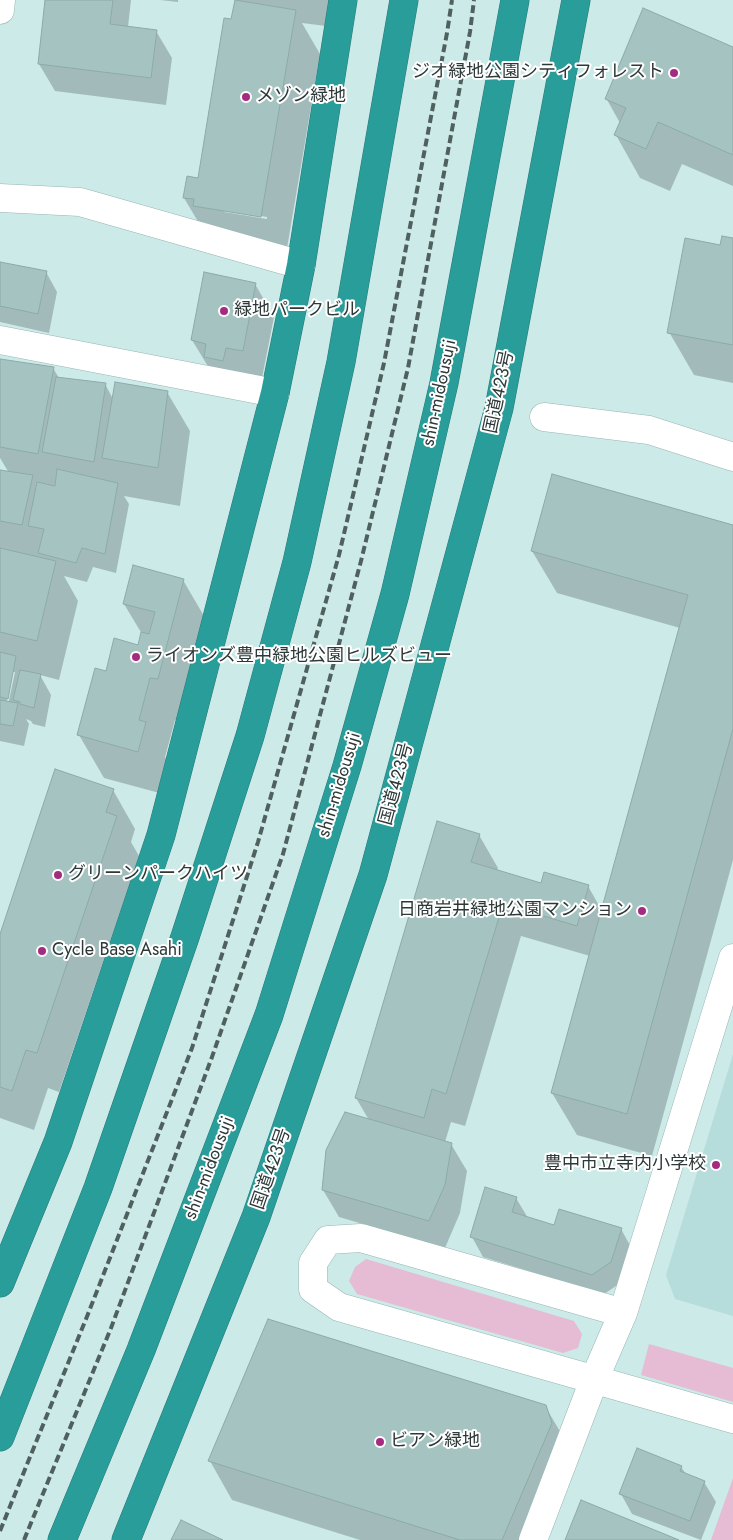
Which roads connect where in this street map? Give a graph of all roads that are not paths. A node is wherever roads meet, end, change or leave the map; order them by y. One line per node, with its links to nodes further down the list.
1 (1, 0): 6 (street)
2 (343, 0): 8 (highway)
3 (404, 0): 18 (highway)
4 (515, 0): 19 (highway, shin-midousuji)
5 (576, 0): 20 (highway, 国道423号)
6 (0, 10)
7 (0, 198): 8 (street)
8 (301, 265): 10 (highway)
9 (0, 340): 10 (street)
10 (275, 393): 14 (highway)
11 (544, 417): 12 (street)
12 (733, 458)
13 (733, 958): 15 (street)
14 (0, 1283)
15 (623, 1313): 16 (street); 16 (street)
16 (594, 1380): 17 (street); 21 (street)
17 (733, 1419)
18 (0, 1437)
19 (62, 1540)
20 (126, 1540)
21 (533, 1540)

